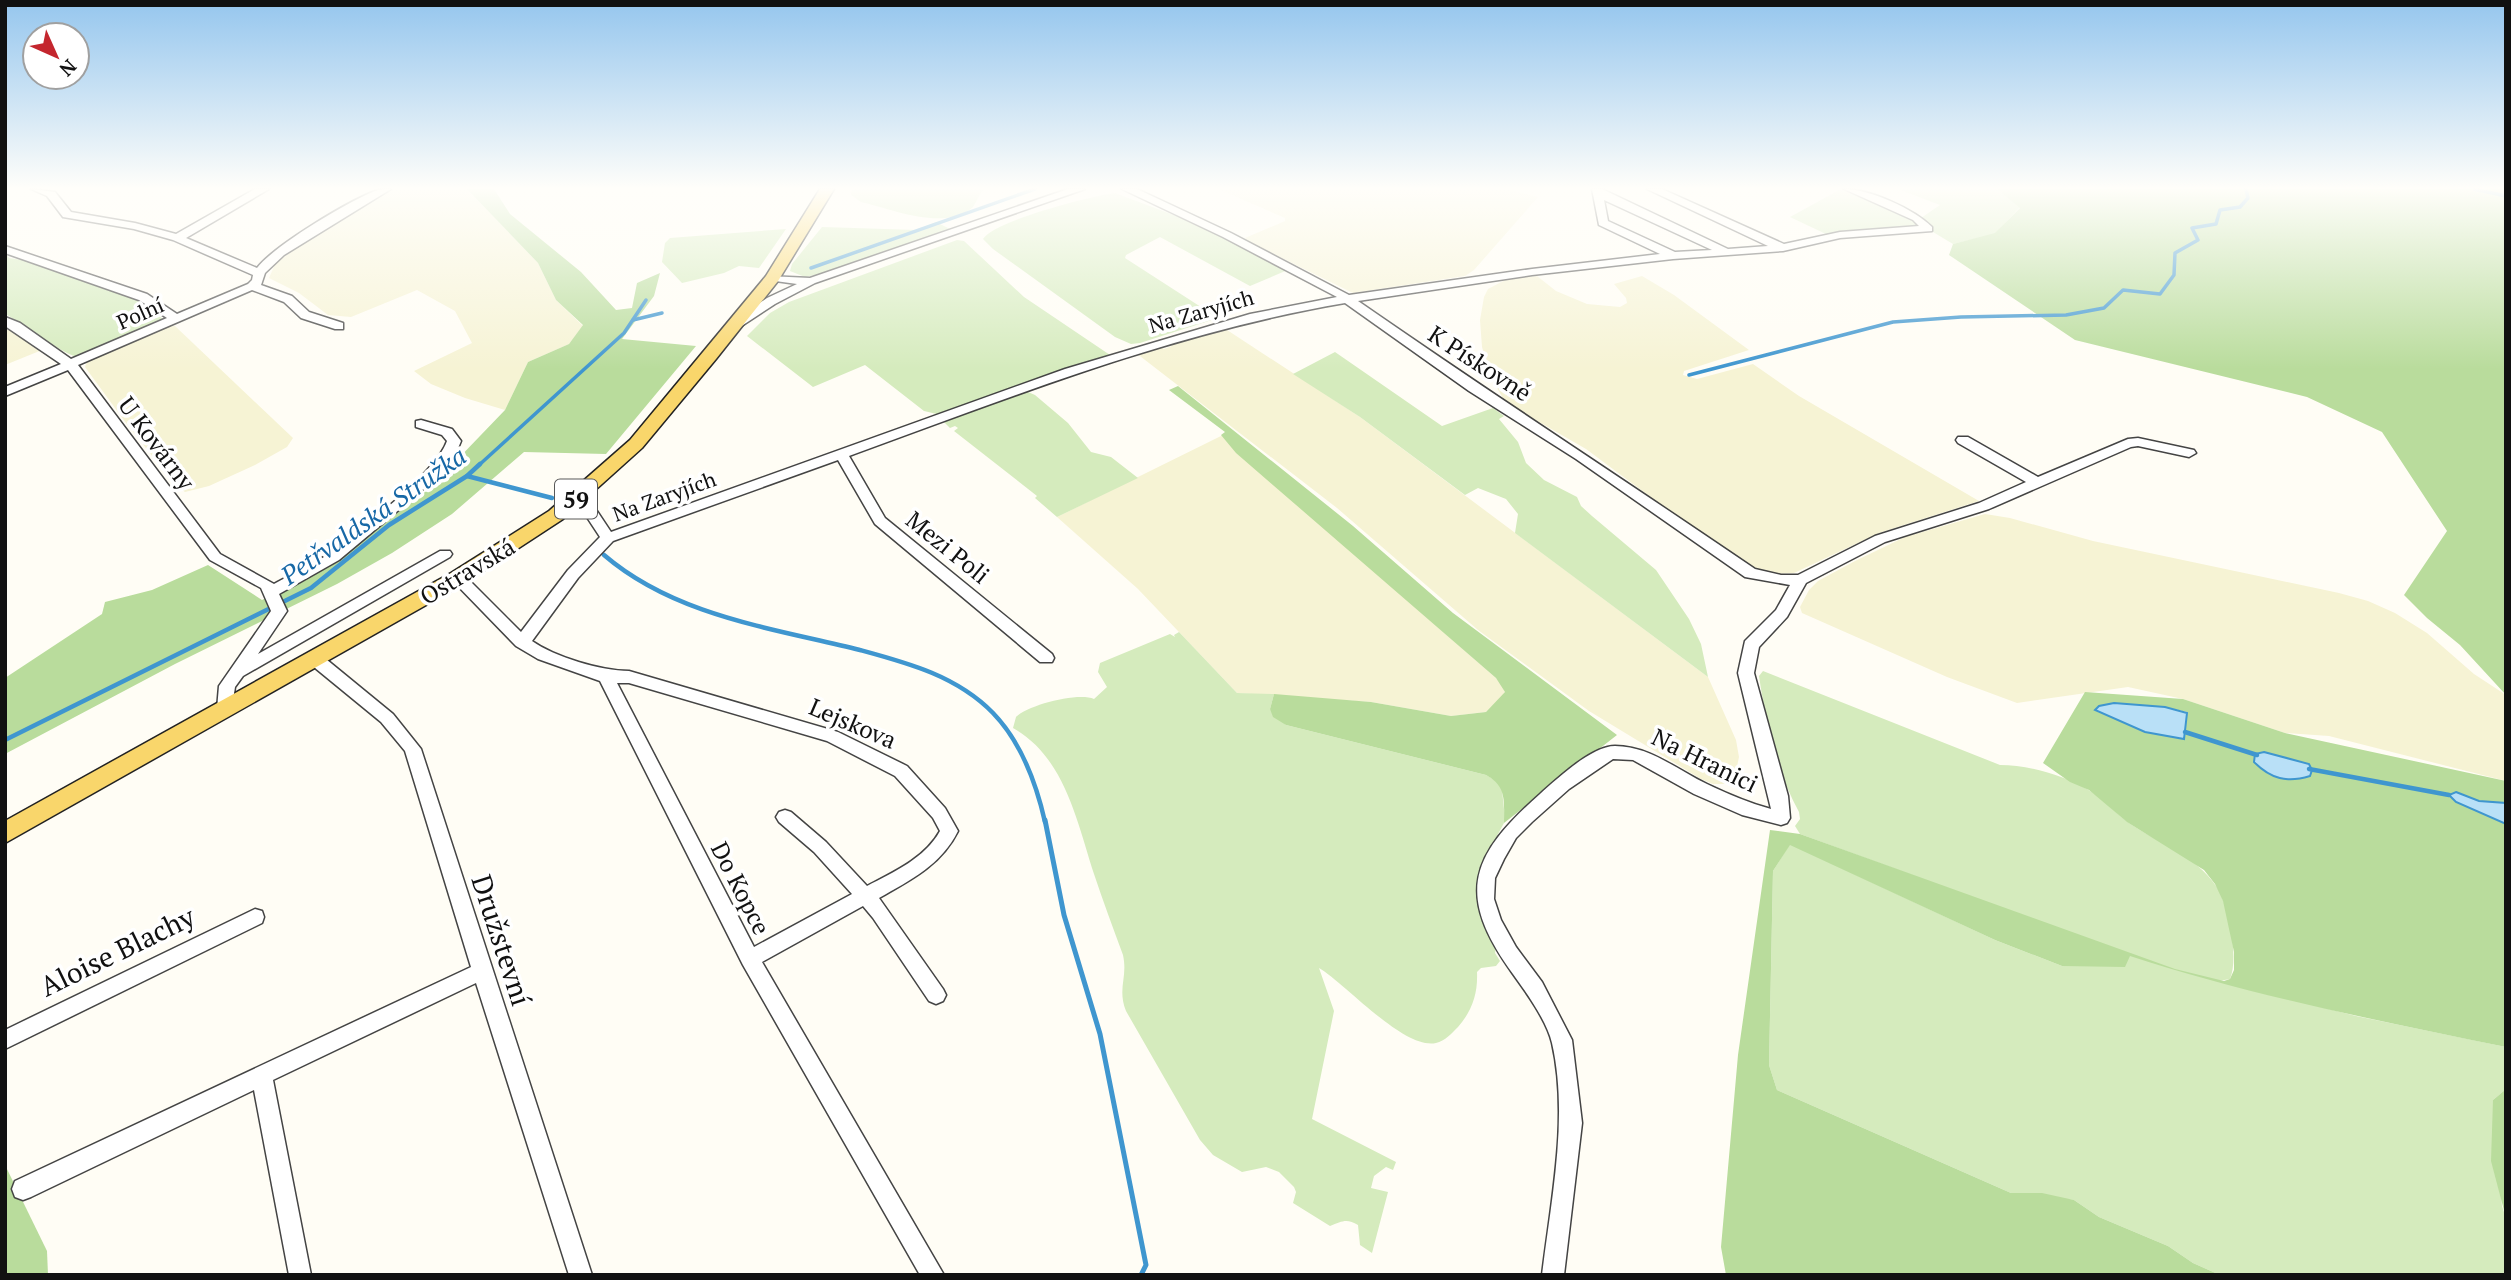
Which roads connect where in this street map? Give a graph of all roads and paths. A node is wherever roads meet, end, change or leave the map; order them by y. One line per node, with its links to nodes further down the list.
1 (5, 249): 18 (street)
2 (202, 249): 12 (street)
3 (287, 249): 12 (street)
4 (790, 249): 14 (main road, Ostravská / 59)
5 (906, 249): 13 (street)
6 (1254, 249): 17 (street, K Pískovně)
7 (1658, 249): 11 (street)
8 (1719, 249): 10 (street)
9 (1775, 249): 10 (street, Na Zaryjích)
10 (1728, 253): 11 (street, Na Zaryjích)
11 (1673, 256): 17 (street, Na Zaryjích)
12 (259, 273): 15 (street)
13 (811, 281): 14 (street); 16 (street)
14 (769, 282): 16 (street); 21 (main road, Ostravská / 59)
15 (252, 286): 18 (street, Polní); 20 (street)
16 (792, 290): 21 (street)
17 (1349, 299): 27 (street, Na Zaryjích); 32 (street, K Pískovně)
18 (176, 318): 22 (street, Polní)
19 (5, 321): 22 (street, U Kovárny)
20 (339, 326)
21 (734, 326): 29 (main road, Ostravská / 59)
22 (71, 365): 23 (street, Polní); 35 (street, U Kovárny)
23 (5, 392)
24 (421, 424): 35 (street)
25 (1963, 440): 28 (street)
26 (2189, 453): 28 (street)
27 (842, 455): 30 (street, Na Zaryjích); 38 (street, Mezi Poli)
28 (2038, 483): 34 (street)
29 (580, 496): 30 (street, Na Zaryjích); 33 (main road, Ostravská / 59)
30 (608, 538): 37 (street)
31 (446, 554): 40 (street)
32 (1762, 577): 34 (street, K Pískovně); 36 (street)
33 (458, 578): 37 (street); 39 (main road, Ostravská / 59)
34 (1800, 580): 36 (street, Na Hranici)
35 (271, 592): 40 (street)
36 (1787, 603): 56 (street, Na Hranici)
37 (522, 642): 41 (street)
38 (1046, 658)
39 (315, 659): 42 (main road, Ostravská / 59); 48 (street, Družstevní)
40 (237, 673): 42 (street)
41 (606, 677): 45 (street, Lejskova); 47 (street, Do Kopce)
42 (225, 709): 44 (main road, Ostravská / 59)
43 (785, 817): 45 (street)
44 (5, 833)
45 (865, 897): 47 (street, Lejskova); 49 (street)
46 (255, 917): 50 (street, Aloise Blachy)
47 (750, 960): 55 (street, Do Kopce)
48 (482, 971): 51 (street); 54 (street, Družstevní)
49 (936, 995)
50 (5, 1040)
51 (262, 1077): 52 (street); 53 (street)
52 (23, 1189)
53 (300, 1275)
54 (581, 1275)
55 (933, 1275)
56 (1553, 1275)

